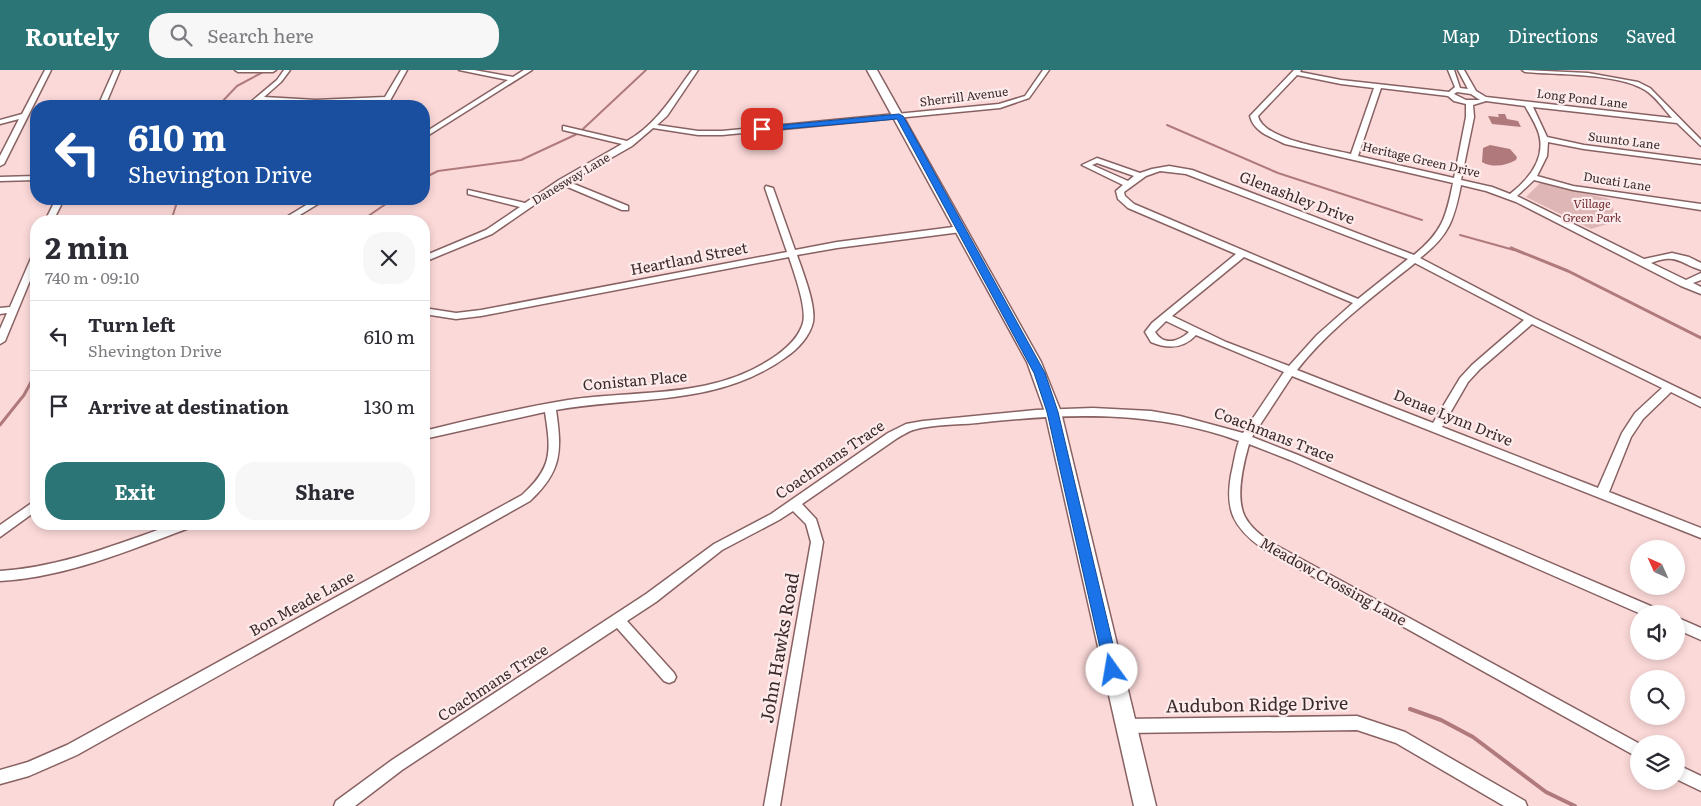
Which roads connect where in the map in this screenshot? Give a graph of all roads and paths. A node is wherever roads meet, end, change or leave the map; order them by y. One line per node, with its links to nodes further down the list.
1 (48, 70): 23 (street)
2 (117, 70): 24 (street)
3 (238, 70): 4 (street)
4 (273, 70)
5 (287, 70): 20 (street)
6 (404, 70): 22 (street)
7 (462, 70): 16 (street)
8 (529, 70): 16 (street)
9 (695, 70): 34 (street, Danesway Lane)
10 (872, 70): 31 (street)
11 (1046, 70): 31 (street, Sherrill Avenue)
12 (1451, 70): 18 (street)
13 (1461, 70): 19 (street)
14 (1525, 70): 32 (street)
15 (1296, 72): 17 (street); 40 (street, Heritage Green Drive)
16 (514, 79): 36 (street)
17 (1378, 86): 18 (street); 40 (street)
18 (1453, 92): 19 (street); 19 (street)
19 (1471, 97): 21 (street); 21 (street); 47 (street, Meadow Crossing Lane)
20 (258, 98): 25 (street); 26 (street)
21 (1484, 98): 29 (street, Long Pond Lane)
22 (388, 99): 27 (street)
23 (32, 100)
24 (104, 100)
25 (256, 100)
26 (287, 100)
27 (364, 100)
28 (30, 104): 30 (street)
29 (1528, 104): 32 (street, Long Pond Lane); 37 (street)
30 (24, 116): 33 (street); 42 (street)
31 (899, 116): 34 (street, Sherrill Avenue); 58 (street)
32 (1678, 121): 39 (street)
33 (0, 122)
34 (652, 126): 38 (street, Danesway Lane)
35 (566, 128): 38 (street)
36 (430, 132)
37 (1544, 139): 41 (street, Suunto Lane); 44 (street)
38 (629, 144): 48 (street, Danesway Lane)
39 (1701, 144)
40 (1354, 157): 47 (street, Heritage Green Drive)
41 (1701, 162)
42 (0, 164)
43 (1140, 176): 49 (street, Glenashley Drive); 49 (street); 62 (street, Glenashley Drive)
44 (1531, 177): 52 (street); 55 (street, Ducati Lane)
45 (30, 178): 46 (street)
46 (0, 179)
47 (1456, 180): 52 (street, Heritage Green Drive); 62 (street, Meadow Crossing Lane)
48 (562, 182): 54 (street, Danesway Lane); 56 (street)
49 (1128, 184): 59 (street)
50 (769, 188): 60 (street, Conistan Place)
51 (471, 192): 54 (street)
52 (1511, 197): 63 (street, Heritage Green Drive)
53 (312, 205): 57 (street)
54 (527, 206): 61 (street, Danesway Lane)
55 (1701, 207)
56 (625, 208)
57 (294, 215)
58 (961, 229): 60 (street, Heartland Street); 81 (street)
59 (1242, 253): 69 (street); 73 (street)
60 (790, 254): 72 (street, Heartland Street); 80 (street, Conistan Place)
61 (430, 256)
62 (1414, 258): 69 (street, Meadow Crossing Lane); 74 (street, Glenashley Drive)
63 (1642, 263): 64 (street); 67 (street, Heritage Green Drive)
64 (1701, 267)
65 (30, 270): 70 (street)
66 (1701, 276): 67 (street)
67 (1684, 284): 68 (street, Heritage Green Drive)
68 (1701, 291)
69 (1358, 302): 77 (street, Meadow Crossing Lane)
70 (14, 309): 71 (street); 76 (street)
71 (0, 311)
72 (430, 312)
73 (1166, 317): 75 (street, Denae Lynn Drive); 75 (street)
74 (1531, 320): 78 (street, Glenashley Drive); 82 (street)
75 (1194, 332): 77 (street, Denae Lynn Drive)
76 (0, 341)
77 (1289, 370): 82 (street, Denae Lynn Drive); 84 (street, Meadow Crossing Lane)
78 (1669, 388): 79 (street, Glenashley Drive); 85 (street)
79 (1701, 403)
80 (550, 408): 83 (street, Conistan Place); 100 (street, Bon Meade Lane)
81 (1053, 412): 84 (street, Coachmans Trace); 86 (street, Coachmans Trace); 97 (street)
82 (1436, 428): 85 (street, Denae Lynn Drive)
83 (430, 434)
84 (1246, 439): 92 (street, Coachmans Trace); 98 (street, Meadow Crossing Lane)
85 (1602, 493): 90 (street, Denae Lynn Drive)
86 (794, 504): 93 (street, Coachmans Trace); 103 (street, John Hawks Road)
87 (30, 510): 89 (street)
88 (170, 530): 91 (street)
89 (0, 532)
90 (1701, 532)
91 (0, 576)
92 (1634, 605)
93 (618, 620): 96 (street); 102 (street, Coachmans Trace)
94 (1685, 627): 95 (street)
95 (1701, 634)
96 (669, 677)
97 (1125, 726): 104 (street); 105 (street, Audubon Ridge Drive)
98 (1630, 746)
99 (1685, 776): 101 (street)
100 (0, 778)
101 (1701, 784)
102 (342, 806)
103 (772, 806)
104 (1145, 806)
105 (1519, 806)

